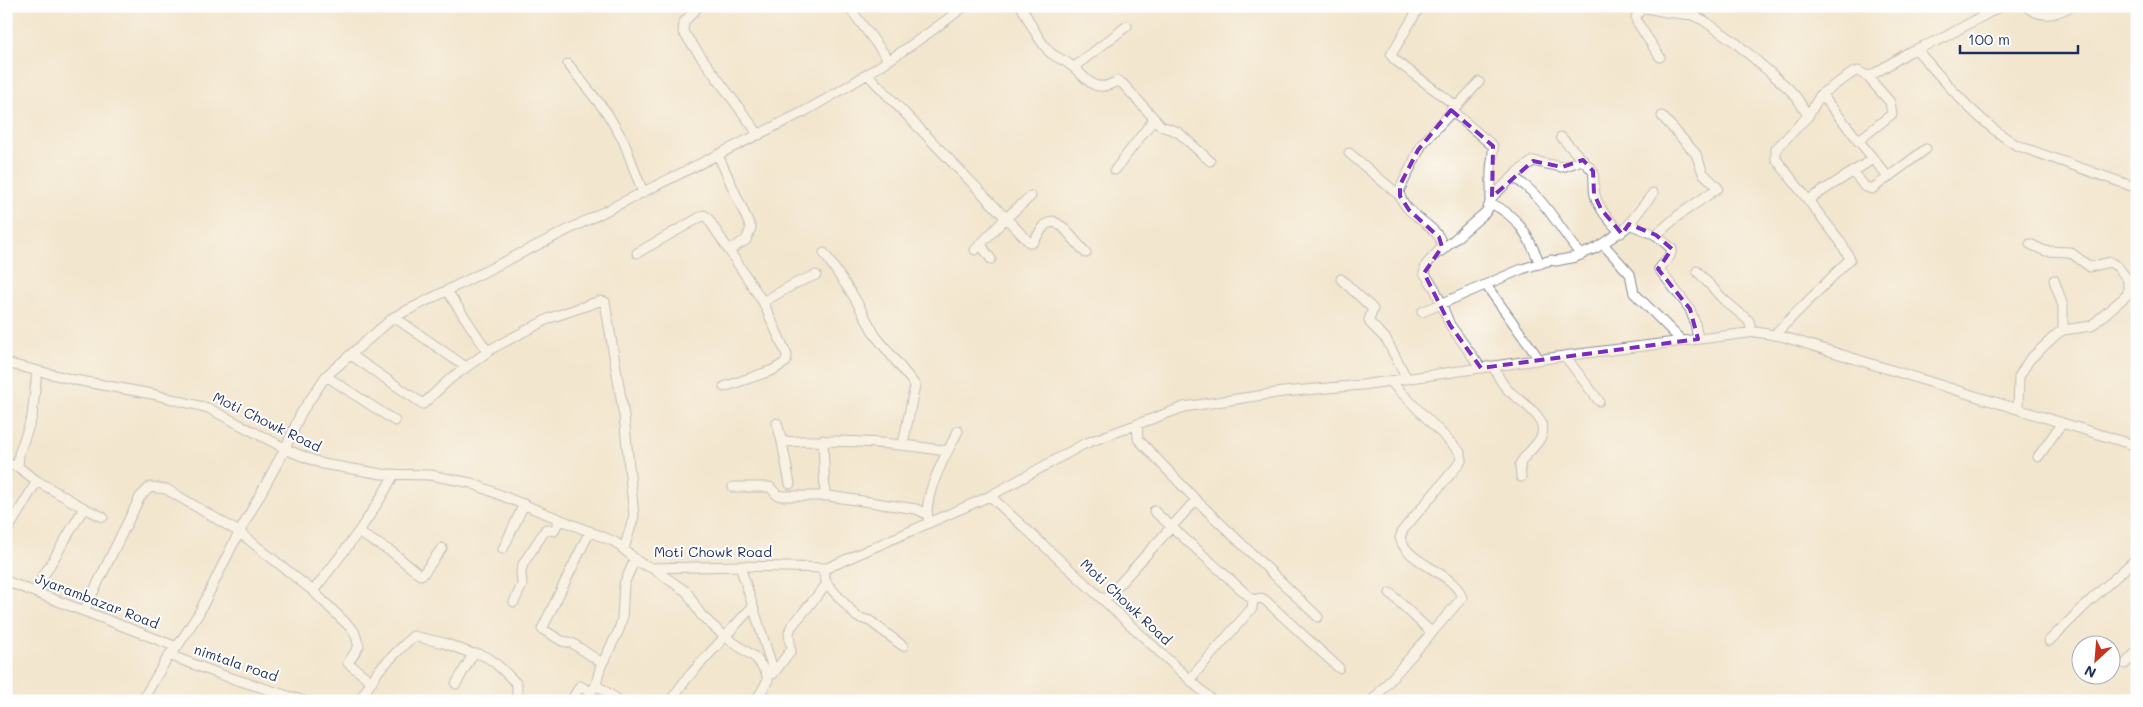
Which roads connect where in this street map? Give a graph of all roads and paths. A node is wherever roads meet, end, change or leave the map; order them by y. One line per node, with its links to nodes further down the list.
1 (699, 6): 24 (street)
2 (848, 6): 13 (street)
3 (965, 6): 13 (street, nimtala road)
4 (1021, 6): 15 (street)
5 (1420, 6): 20 (street)
6 (2001, 6): 11 (street)
7 (2026, 6): 8 (street)
8 (2071, 6)
9 (1642, 7): 12 (street); 22 (street)
10 (1127, 26): 15 (street)
11 (1916, 49): 17 (street); 37 (street)
12 (1660, 56)
13 (888, 59): 16 (street, nimtala road)
14 (568, 64): 38 (street)
15 (1074, 67): 23 (street)
16 (867, 74): 24 (street, nimtala road); 44 (street)
17 (1867, 76): 19 (street); 26 (street)
18 (1479, 82): 20 (street)
19 (1821, 94): 22 (street); 26 (street)
20 (1454, 108): 41 (street); 43 (street)
21 (1662, 116): 47 (street)
22 (1808, 116): 42 (street)
23 (1154, 119): 32 (street); 33 (street)
24 (759, 135): 29 (street, nimtala road)
25 (1561, 137): 31 (street)
26 (1858, 141): 30 (street)
27 (1926, 149): 36 (street)
28 (1349, 153): 41 (street)
29 (718, 155): 38 (street, nimtala road); 50 (street)
30 (1873, 159): 34 (street); 36 (street)
31 (1582, 160): 35 (street); 46 (street)
32 (1210, 161)
33 (1115, 170)
34 (1852, 171): 36 (street); 42 (street)
35 (1513, 177): 43 (street); 55 (street)
36 (1888, 177)
37 (2137, 188)
38 (643, 193): 64 (street, nimtala road)
39 (1653, 193): 45 (street)
40 (1031, 196): 44 (street)
41 (1400, 196): 51 (street)
42 (1808, 200): 71 (street)
43 (1490, 201): 51 (street); 57 (street)
44 (1006, 218): 54 (street); 56 (street)
45 (1629, 224): 46 (street); 47 (street)
46 (1621, 233): 48 (street)
47 (1656, 235): 72 (street)
48 (1603, 244): 55 (street); 73 (street)
49 (2030, 244): 61 (street)
50 (729, 250): 52 (street); 65 (street)
51 (1440, 252): 66 (street)
52 (638, 253)
53 (824, 253): 96 (street)
54 (1086, 253)
55 (1581, 255): 57 (street)
56 (991, 259)
57 (1540, 264): 63 (street)
58 (1696, 271): 70 (street)
59 (816, 275): 65 (street)
60 (1341, 279): 84 (street)
61 (2132, 279): 69 (street)
62 (2054, 280): 69 (street)
63 (1486, 285): 66 (street); 77 (street)
64 (447, 291): 68 (street, nimtala road); 74 (street)
65 (763, 302): 86 (street)
66 (1440, 305): 67 (street); 81 (street)
67 (1422, 312)
68 (394, 317): 75 (street, nimtala road); 80 (street)
69 (2063, 330): 88 (street)
70 (1752, 332): 71 (street); 72 (street)
71 (1775, 334): 88 (street)
72 (1698, 338): 73 (street)
73 (1682, 341): 76 (street)
74 (488, 352): 80 (street); 124 (street)
75 (351, 355): 80 (street); 83 (street, nimtala road)
76 (1565, 356): 77 (street); 87 (street)
77 (1539, 359): 79 (street)
78 (6, 363): 82 (street, Moti Chowk Road)
79 (1494, 366): 81 (street); 104 (street)
80 (466, 367)
81 (1481, 368): 84 (street)
82 (37, 371): 98 (street, Moti Chowk Road); 102 (street)
83 (326, 376): 89 (street); 98 (street, nimtala road)
84 (1407, 378): 85 (street)
85 (1390, 381): 92 (street); 141 (street)
86 (724, 387)
87 (1599, 401)
88 (2018, 409): 91 (street)
89 (395, 421)
90 (777, 423): 95 (street)
91 (2062, 423): 97 (street); 100 (street)
92 (1138, 424): 109 (street); 110 (street)
93 (958, 431): 99 (street)
94 (823, 440): 95 (street); 96 (street); 108 (street)
95 (782, 442): 106 (street)
96 (902, 444): 99 (street)
97 (2137, 446)
98 (285, 449): 103 (street, Moti Chowk Road); 119 (street, nimtala road)
99 (947, 451): 115 (street)
100 (2038, 458)
101 (6, 463): 102 (street)
102 (18, 467): 105 (street)
103 (394, 474): 111 (street, Moti Chowk Road); 121 (street)
104 (1521, 477)
105 (37, 481): 112 (street); 120 (street)
106 (790, 484)
107 (733, 487): 108 (street)
108 (826, 496): 115 (street)
109 (990, 496): 115 (street, Moti Chowk Road); 135 (street, Moti Chowk Road)
110 (1196, 500): 117 (street); 140 (street)
111 (524, 504): 116 (street, Moti Chowk Road); 123 (street)
112 (84, 508): 114 (street); 133 (street)
113 (1154, 511): 117 (street)
114 (103, 517)
115 (928, 518): 129 (street, Moti Chowk Road)
116 (560, 519): 118 (street, Moti Chowk Road); 137 (street)
117 (1171, 526): 135 (street); 136 (street)
118 (590, 531): 124 (street, Moti Chowk Road); 149 (street)
119 (239, 532): 132 (street); 139 (street); 145 (street, nimtala road)
120 (6, 533)
121 (359, 533): 122 (street); 132 (street)
122 (442, 548)
123 (503, 549)
124 (624, 549): 126 (street, Moti Chowk Road)
125 (2137, 558): 143 (street)
126 (635, 559): 128 (street, Moti Chowk Road); 149 (street)
127 (740, 566): 128 (street, Moti Chowk Road); 129 (street, Moti Chowk Road); 138 (street)
128 (652, 568): 142 (street)
129 (822, 568): 131 (street)
130 (6, 581): 133 (street, Jyarambazar Road)
131 (827, 584): 144 (street); 152 (street)
132 (313, 591): 155 (street)
133 (34, 592): 139 (street, Jyarambazar Road)
134 (1390, 593): 141 (street)
135 (1105, 600): 153 (street, Moti Chowk Road)
136 (1253, 600): 151 (street); 153 (street)
137 (514, 602)
138 (753, 606): 142 (street); 152 (street)
139 (84, 611): 145 (street, Jyarambazar Road)
140 (1318, 618)
141 (1432, 633): 167 (street)
142 (724, 636): 154 (street); 164 (street)
143 (2049, 642)
144 (903, 646)
145 (177, 647): 148 (street, nimtala road)
146 (2137, 651): 150 (street)
147 (473, 654): 155 (street); 156 (street); 161 (street)
148 (169, 655): 158 (street); 159 (street, nimtala road)
149 (602, 663): 157 (street)
150 (2125, 664)
151 (1339, 668)
152 (774, 672): 154 (street)
153 (1190, 679): 166 (street, Moti Chowk Road)
154 (768, 680): 165 (street)
155 (372, 682): 160 (street)
156 (456, 684)
157 (596, 685): 162 (street); 163 (street)
158 (142, 701)
159 (304, 701)
160 (359, 701)
161 (522, 701)
162 (571, 701)
163 (620, 701)
164 (670, 701)
165 (756, 701)
166 (1213, 701)
167 (1372, 701)

